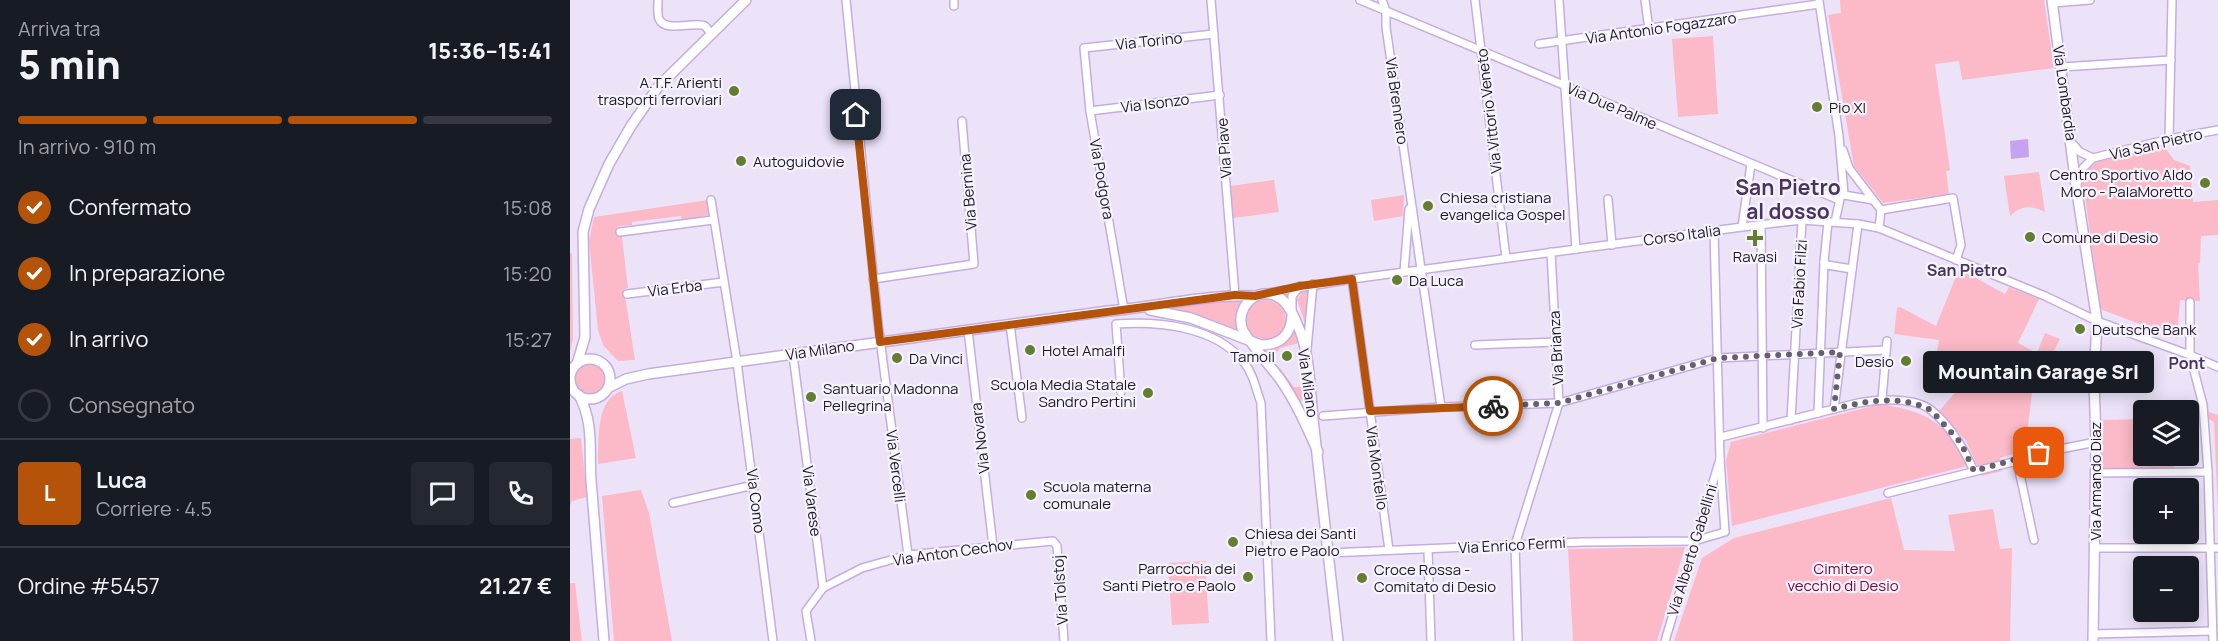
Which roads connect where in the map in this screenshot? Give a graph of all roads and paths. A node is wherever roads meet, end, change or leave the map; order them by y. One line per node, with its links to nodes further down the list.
1 (658, 0): 17 (street)
2 (746, 0): 17 (main road)
3 (846, 0): 60 (street, Via Vercelli)
4 (1211, 0): 18 (street, Via Piave)
5 (1376, 0): 12 (street, Via Due Palme)
6 (1382, 0): 15 (street)
7 (1475, 0): 22 (street, Via Vittorio Veneto)
8 (1558, 0): 19 (street)
9 (1645, 0): 16 (street)
10 (2090, 0): 14 (street)
11 (2172, 0): 23 (street)
12 (1361, 1): 15 (street, Via Due Palme)
13 (1819, 2): 16 (street, Via Antonio Fogazzaro); 30 (street)
14 (2053, 2): 24 (main road, Via Lombardia)
15 (1386, 11): 22 (street, Via Due Palme); 36 (street, Via Brennero)
16 (1649, 30): 19 (street, Via Antonio Fogazzaro)
17 (711, 33): 76 (main road)
18 (1214, 34): 21 (street, Via Torino); 26 (street, Via Piave)
19 (1563, 42): 20 (street, Via Antonio Fogazzaro); 25 (street)
20 (1539, 44)
21 (1084, 48): 27 (street, Via Podgora)
22 (1482, 50): 25 (street, Via Due Palme); 54 (street, Via Vittorio Veneto)
23 (2171, 60): 24 (street); 31 (street)
24 (2062, 67): 32 (main road, Via Lombardia)
25 (1563, 85): 34 (street, Via Due Palme); 52 (street)
26 (1220, 95): 27 (street, Via Isonzo); 67 (street, Via Piave)
27 (1090, 111): 71 (street, Via Podgora)
28 (962, 121): 60 (street, Via Bernina)
29 (2218, 130): 31 (street, Via San Pietro)
30 (1839, 135): 37 (street); 40 (street)
31 (2169, 139): 33 (street, Via San Pietro)
32 (2072, 143): 33 (street, Via San Pietro); 35 (main road, Via Lombardia)
33 (2093, 158): 35 (street, Via San Pietro)
34 (1752, 164): 37 (street, Via Due Palme); 47 (street)
35 (2076, 186): 73 (main road, Via Lombardia)
36 (1410, 192): 58 (street, Via Brennero); 59 (street, Via Brennero)
37 (1841, 198): 40 (street, Via Due Palme); 44 (street)
38 (1608, 199): 51 (street)
39 (711, 200): 42 (street, Via Como)
40 (1875, 201): 41 (street)
41 (1881, 210): 48 (street); 55 (street)
42 (713, 220): 50 (street); 62 (street, Via Como)
43 (1802, 220): 44 (street, Corso Italia); 46 (street, Corso Italia); 86 (street, Via Fabio Filzi)
44 (1831, 222): 45 (street, Corso Italia); 56 (street)
45 (1858, 224): 48 (street, Corso Italia); 57 (street)
46 (1761, 225): 47 (street, Corso Italia); 88 (street)
47 (1742, 227): 49 (street, Corso Italia)
48 (1879, 228): 55 (street, Corso Italia)
49 (1714, 231): 51 (street, Corso Italia); 90 (street, Via Alberto Gabellini)
50 (620, 232)
51 (1612, 245): 52 (street, Corso Italia)
52 (1576, 249): 53 (street, Corso Italia)
53 (1551, 252): 54 (street, Corso Italia); 80 (street, Via Brianza)
54 (1506, 258): 58 (street, Corso Italia)
55 (1956, 260): 73 (street, Corso Italia)
56 (1824, 262): 57 (street); 84 (street)
57 (1852, 268): 83 (street)
58 (1420, 270): 59 (street, Corso Italia); 102 (street, Via Brennero)
59 (1404, 272): 61 (street, Corso Italia)
60 (873, 279): 79 (street, Via Vercelli)
61 (1352, 279): 63 (street, Corso Italia); 104 (street, Via Montello)
62 (724, 282): 65 (street, Via Erba); 91 (street, Via Como)
63 (1313, 284): 64 (street, Corso Italia); 89 (street)
64 (1300, 286): 66 (street, Corso Italia); 72 (street)
65 (627, 294)
66 (1266, 294): 68 (main road); 72 (main road)
67 (1235, 295): 68 (main road, Via Milano); 70 (main road, Via Milano)
68 (1255, 296): 77 (main road)
69 (2190, 302): 87 (street)
70 (1135, 309): 71 (main road, Via Milano); 77 (main road, Via Milano)
71 (1124, 310): 74 (main road, Via Milano)
72 (1292, 315): 77 (main road); 89 (main road, Via Milano)
73 (2097, 321): 87 (street, Corso Italia); 112 (main road, Via Armando Diaz)
74 (1010, 324): 75 (main road, Via Milano); 107 (street)
75 (968, 330): 79 (main road, Via Milano); 127 (street, Via Novara)
76 (585, 337): 92 (main road); 94 (main road)
77 (1250, 340): 113 (main road, Via Milano)
78 (1887, 341): 82 (street)
79 (880, 342): 85 (main road, Via Milano); 133 (street, Via Vercelli)
80 (1556, 342): 81 (street); 101 (street, Via Brianza)
81 (1475, 345)
82 (1886, 350): 83 (street); 100 (street)
83 (1840, 352): 84 (street); 103 (street)
84 (1820, 354): 86 (street); 105 (street)
85 (793, 355): 91 (main road, Via Milano); 134 (street, Via Varese)
86 (1795, 355): 88 (street); 108 (street, Via Fabio Filzi)
87 (2190, 355): 93 (street, Corso Italia); 118 (street)
88 (1763, 356): 90 (street); 109 (street)
89 (1306, 357): 113 (main road, Via Milano)
90 (1718, 358): 101 (street); 110 (street, Via Alberto Gabellini)
91 (737, 362): 95 (main road, Via Milano); 119 (street, Via Como)
92 (605, 366): 94 (main road); 95 (main road, Via Milano); 96 (main road)
93 (2218, 367)
94 (573, 368): 97 (main road)
95 (648, 374): 96 (main road, Via Milano)
96 (608, 388): 99 (main road)
97 (574, 390): 99 (main road); 111 (main road)
98 (1121, 392): 141 (street)
99 (598, 397): 111 (main road)
100 (1882, 399): 103 (street); 116 (street)
101 (1559, 403): 102 (street); 126 (street, Via Brianza)
102 (1441, 407): 104 (street)
103 (1834, 409): 105 (street)
104 (1370, 411): 106 (street); 130 (street, Via Montello)
105 (1818, 413): 108 (street)
106 (1323, 416)
107 (1022, 418)
108 (1791, 420): 109 (street)
109 (1762, 428): 110 (street)
110 (1721, 437): 114 (street, Via Alberto Gabellini)
111 (590, 440): 137 (main road)
112 (2096, 442): 115 (street); 117 (main road, Via Armando Diaz)
113 (1318, 452): 132 (main road, Via Milano)
114 (1720, 459): 122 (street, Via Alberto Gabellini); 125 (street, Via Alberto Gabellini)
115 (2017, 460): 116 (street); 123 (street)
116 (1974, 471): 120 (street)
117 (2095, 472): 118 (street); 128 (main road, Via Armando Diaz)
118 (2208, 472): 129 (street)
119 (754, 485): 121 (street); 138 (street, Via Como)
120 (1888, 493)
121 (673, 503)
122 (1725, 532): 125 (street, Via Enrico Fermi)
123 (2034, 540)
124 (1053, 541): 127 (street, Via Anton Cechov); 140 (street, Via Tolstoj)
125 (1694, 541): 126 (street, Via Enrico Fermi); 145 (street, Via Alberto Gabellini)
126 (1515, 545): 131 (street, Via Enrico Fermi); 144 (street, Via Brianza)
127 (993, 546): 133 (street, Via Anton Cechov)
128 (2094, 548): 129 (street); 136 (main road, Via Armando Diaz)
129 (2214, 548): 135 (street)
130 (1389, 550): 131 (street, Via Enrico Fermi); 132 (street, Via Enrico Fermi)
131 (1428, 550): 143 (street)
132 (1329, 553): 142 (main road, Via Milano)
133 (908, 555): 134 (street, Via Anton Cechov)
134 (823, 588): 139 (street)
135 (2212, 631): 136 (street); 146 (street)
136 (2093, 637)
137 (604, 641)
138 (773, 641)
139 (811, 641)
140 (1064, 641)
141 (1271, 641)
142 (1338, 641)
143 (1431, 641)
144 (1518, 641)
145 (1665, 641)
146 (2213, 641)

